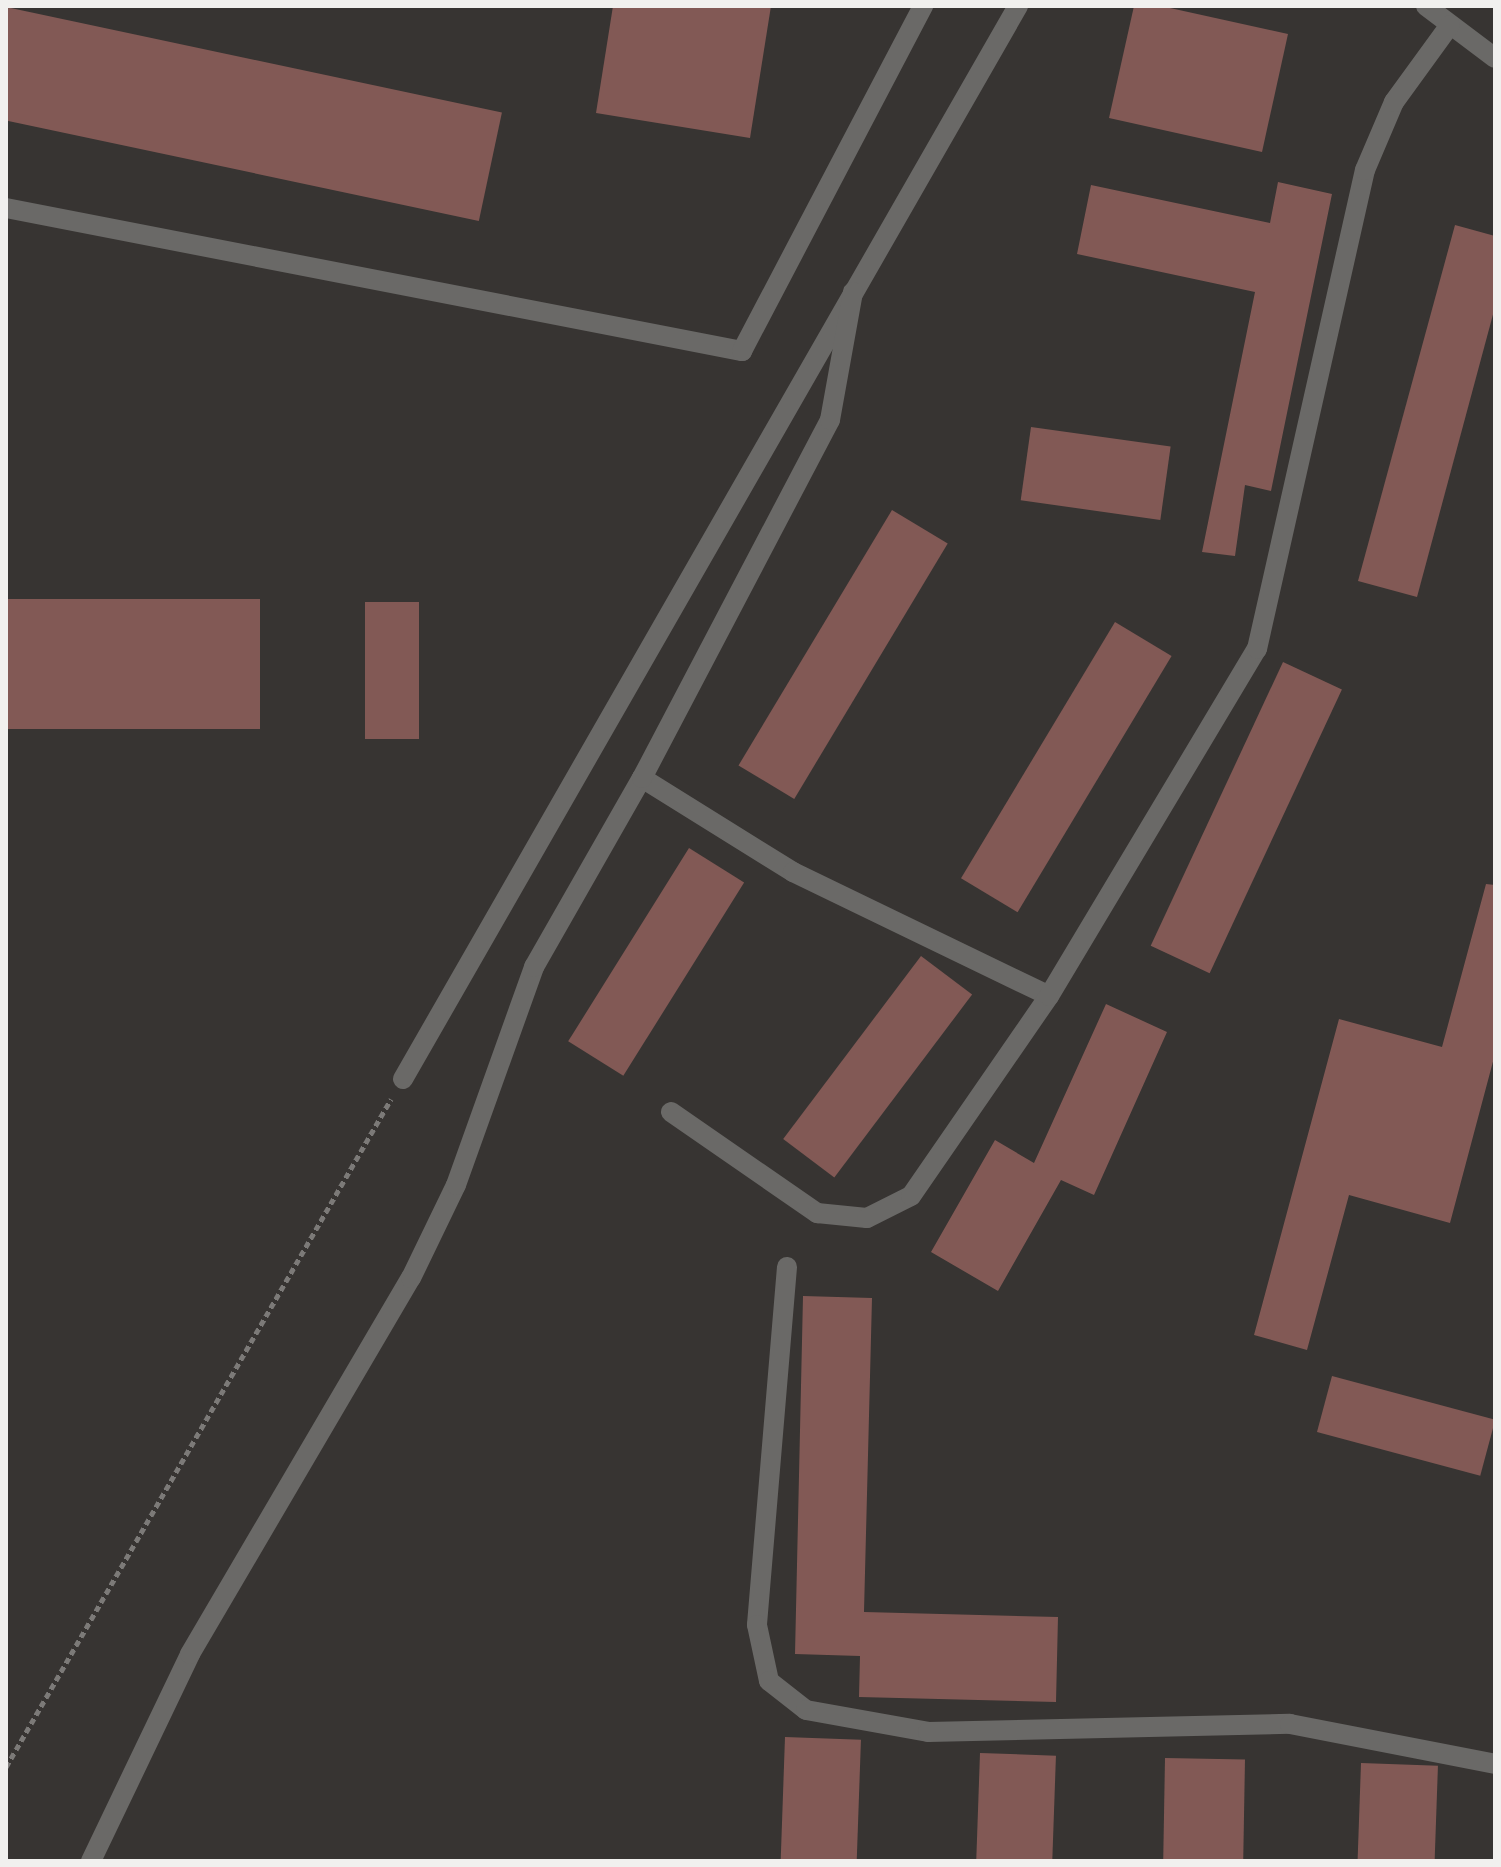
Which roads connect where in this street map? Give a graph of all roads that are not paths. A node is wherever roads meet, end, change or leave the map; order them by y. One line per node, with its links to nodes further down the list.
1 (923, 6): 6 (street)
2 (1018, 6): 7 (street)
3 (1426, 6): 4 (street)
4 (1450, 25): 5 (street); 9 (street)
5 (1495, 58)
6 (6, 208)
7 (853, 292): 8 (street); 10 (street)
8 (642, 778): 9 (street); 14 (street)
9 (1049, 996): 11 (street)
10 (403, 1079)
11 (671, 1112)
12 (787, 1267): 13 (street)
13 (1495, 1764)
14 (91, 1861)

